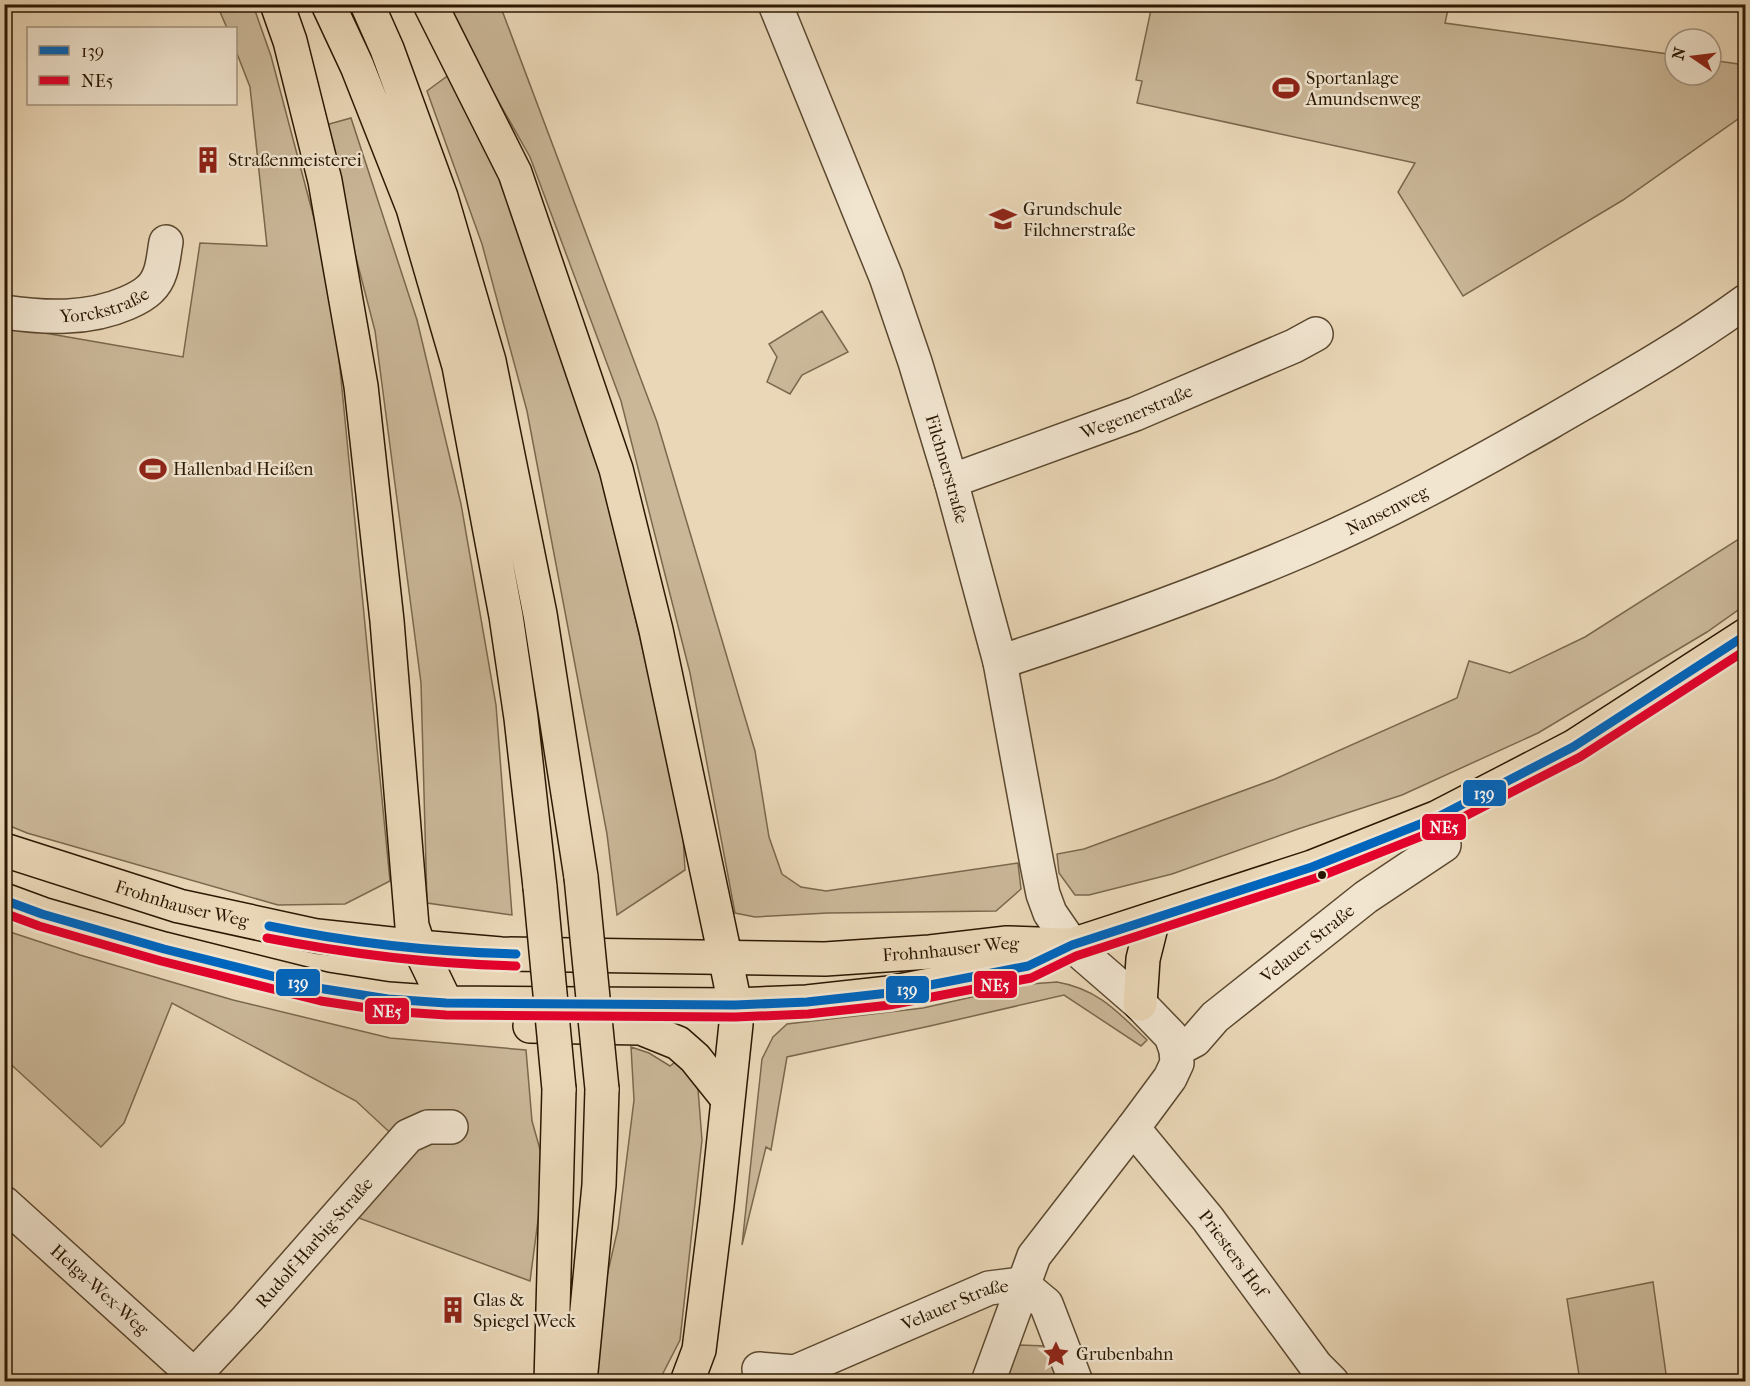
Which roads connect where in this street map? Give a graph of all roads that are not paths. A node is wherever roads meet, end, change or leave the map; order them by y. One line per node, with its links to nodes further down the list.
1 (277, 4): 18 (main road)
2 (327, 4): 32 (main road, bridge)
3 (367, 4): 33 (main road, bridge)
4 (430, 4): 19 (main road)
5 (775, 4): 10 (street, Filchnerstraße)
6 (166, 242): 8 (street, Yorckstraße)
7 (1746, 301): 12 (street, Nansenweg)
8 (4, 312)
9 (1316, 334): 10 (street, Wegenerstraße)
10 (951, 481): 12 (street, Filchnerstraße)
11 (1746, 635): 16 (main road)
12 (1000, 662): 17 (street, Filchnerstraße)
13 (1444, 844): 24 (street, Velauer Straße)
14 (4, 850): 18 (main road, Frohnhauser Weg)
15 (4, 900): 20 (main road, Frohnhauser Weg)
16 (1153, 919): 17 (main road); 22 (main road)
17 (1072, 945): 19 (main road, Frohnhauser Weg); 22 (street); 23 (main road, Frohnhauser Weg)
18 (419, 947): 19 (main road, Frohnhauser Weg); 21 (main road)
19 (725, 956): 23 (main road)
20 (324, 989): 21 (main road, Frohnhauser Weg); 25 (main road)
21 (446, 1003): 23 (main road, Frohnhauser Weg)
22 (1140, 1004): 24 (street)
23 (735, 1005): 25 (main road)
24 (1176, 1050): 27 (street, Velauer Straße)
25 (727, 1098): 34 (main road)
26 (451, 1127): 31 (street, Rudolf-Harbig-Straße)
27 (1133, 1128): 29 (street, Velauer Straße); 37 (street, Priesters Hof)
28 (4, 1203): 31 (street, Helga-Wex-Weg)
29 (1022, 1284): 30 (street, Velauer Straße); 35 (street); 36 (street)
30 (759, 1369)
31 (191, 1378)
32 (551, 1382)
33 (580, 1382)
34 (687, 1382)
35 (988, 1382)
36 (1076, 1382)
37 (1332, 1382)

